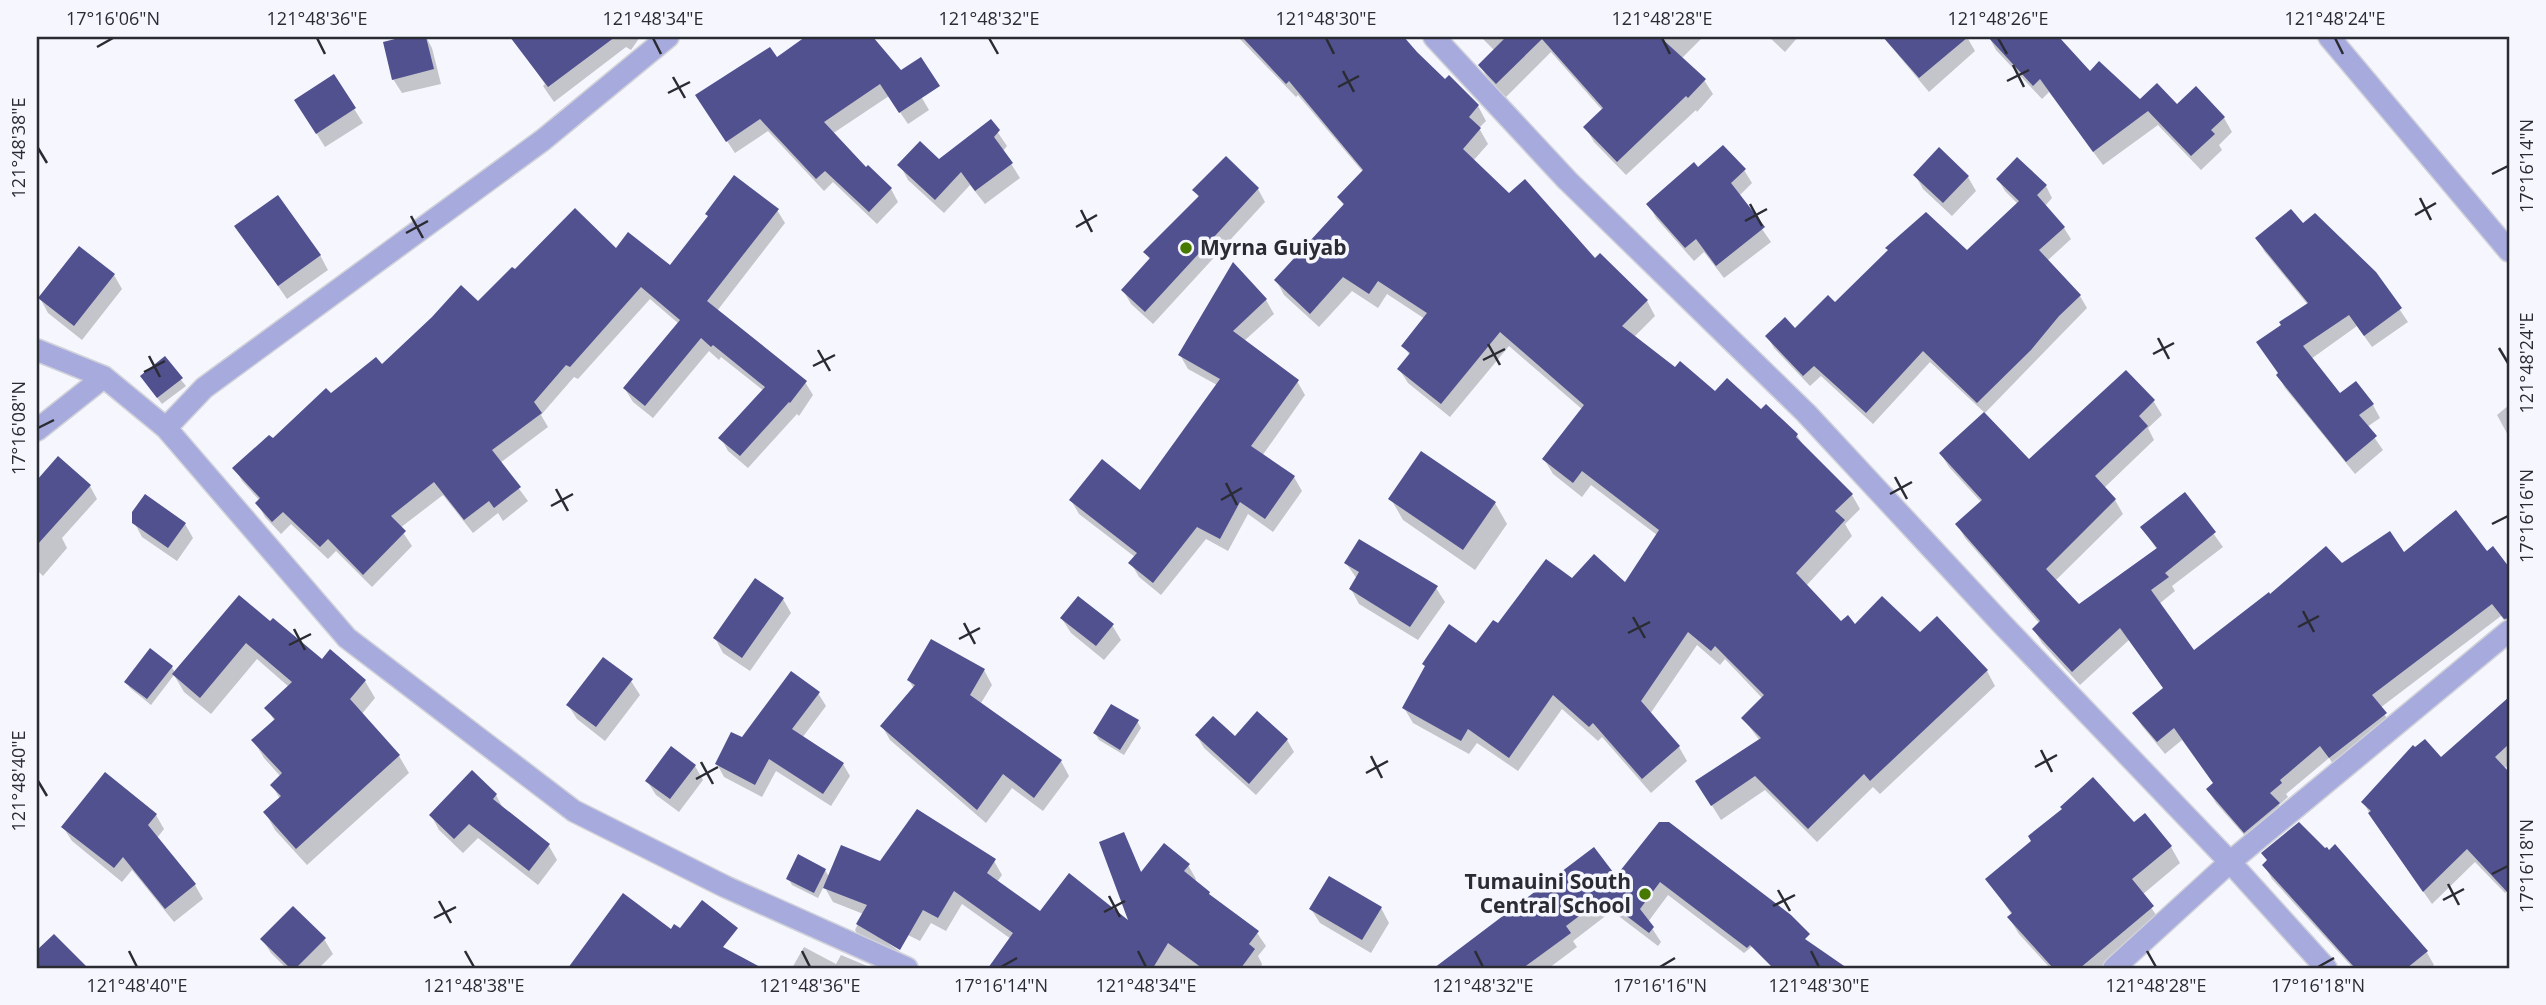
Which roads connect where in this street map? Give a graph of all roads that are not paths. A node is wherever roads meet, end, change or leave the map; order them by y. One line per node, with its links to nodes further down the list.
1 (668, 37): 7 (street)
2 (1434, 37): 10 (street)
3 (2329, 37): 4 (street)
4 (2509, 251)
5 (37, 350): 6 (street)
6 (104, 377): 7 (street); 8 (street)
7 (166, 428): 11 (street)
8 (37, 430)
9 (2509, 631): 10 (street)
10 (2230, 862): 12 (street); 13 (street)
11 (907, 968)
12 (2114, 968)
13 (2326, 968)

